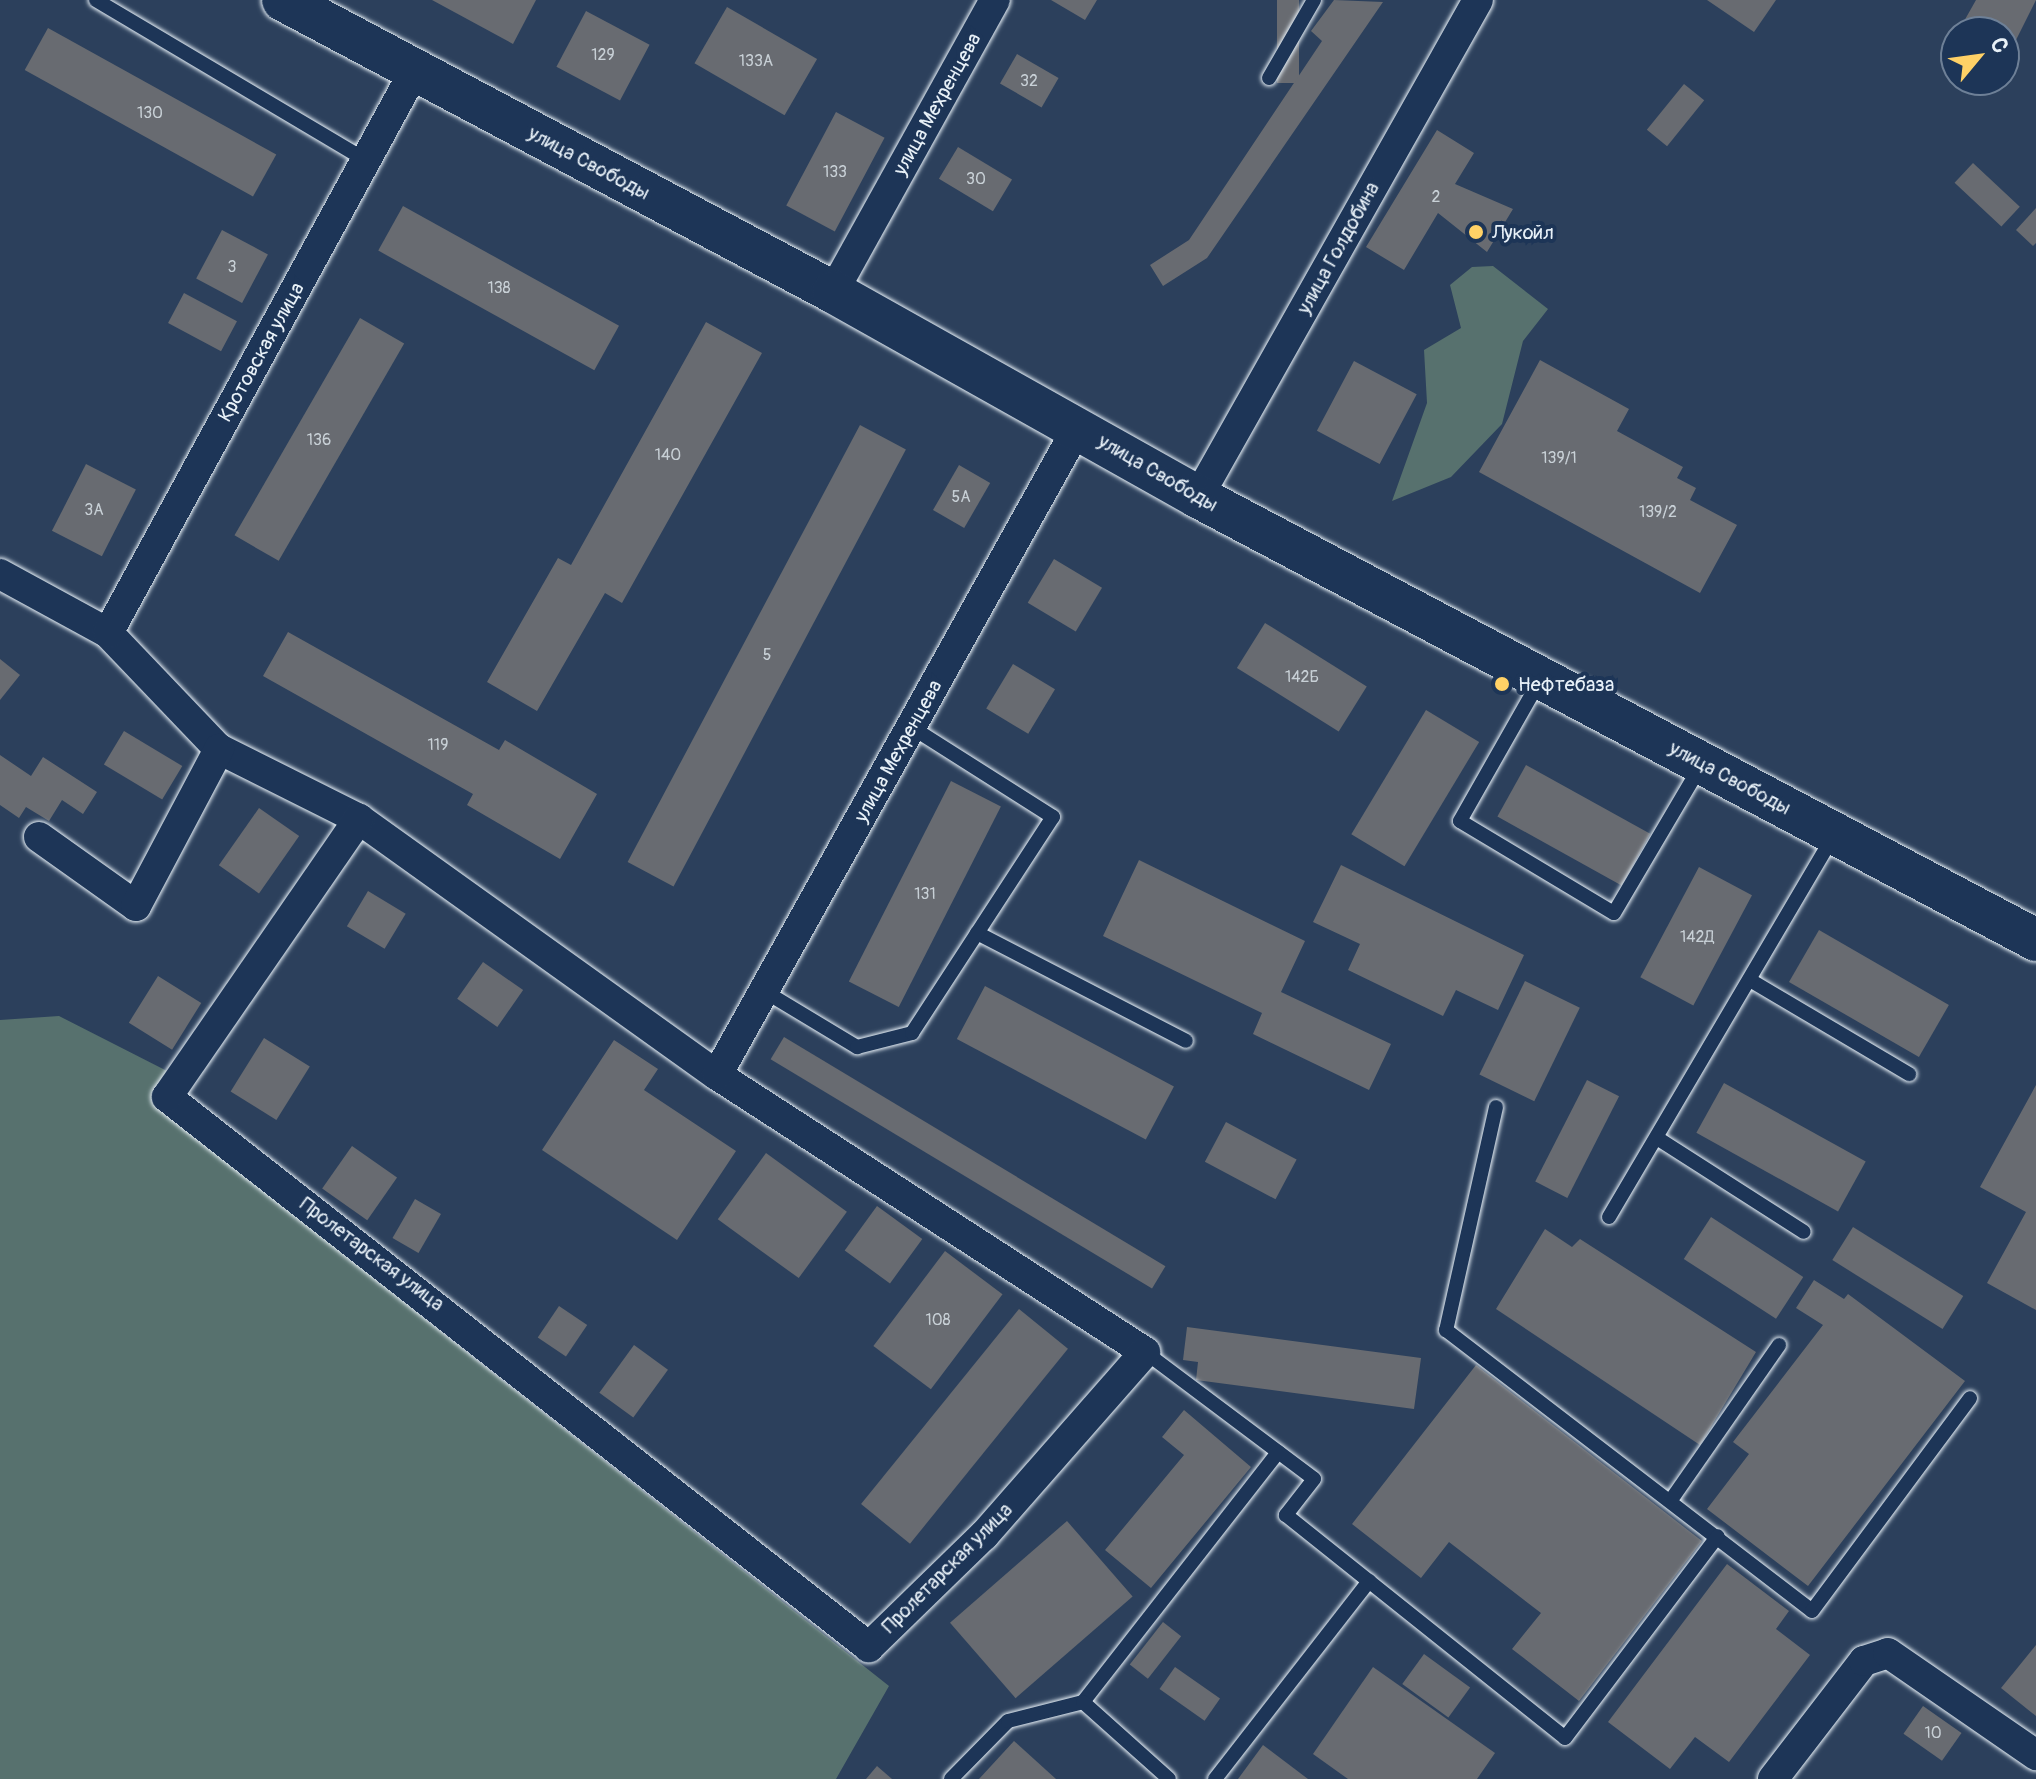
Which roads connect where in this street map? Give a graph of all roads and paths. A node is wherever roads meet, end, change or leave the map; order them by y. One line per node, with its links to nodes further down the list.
1 (96, 0): 8 (lane)
2 (283, 0): 6 (main road, улица Свободы)
3 (995, 0): 9 (street, улица Мехренцева)
4 (1314, 0): 7 (lane)
5 (1478, 0): 11 (street, улица Голдобина)
6 (415, 70): 8 (street, Кротовская улица); 9 (main road, улица Свободы)
7 (1269, 78)
8 (366, 160): 13 (street, Кротовская улица)
9 (833, 292): 10 (main road, улица Свободы)
10 (1078, 427): 11 (main road, улица Свободы); 15 (street, улица Мехренцева)
11 (1198, 497): 14 (main road, улица Свободы)
12 (0, 574): 13 (street)
13 (108, 633): 16 (street)
14 (1541, 678): 17 (main road, улица Свободы); 17 (lane)
15 (911, 727): 21 (lane); 24 (street, улица Мехренцева)
16 (219, 749): 18 (street); 20 (street)
17 (1702, 763): 19 (main road, улица Свободы)
18 (359, 819): 27 (street); 33 (street, Пролетарская улица)
19 (1835, 833): 22 (main road, улица Свободы); 23 (lane)
20 (39, 837)
21 (977, 933): 24 (lane); 25 (lane)
22 (2036, 940)
23 (1750, 980): 26 (lane); 29 (lane)
24 (764, 991): 27 (street, улица Мехренцева)
25 (1186, 1041)
26 (1909, 1074)
27 (717, 1075): 33 (street)
28 (1496, 1107): 36 (lane)
29 (1657, 1138): 30 (lane); 31 (lane)
30 (1609, 1217)
31 (1804, 1232)
32 (1779, 1345): 36 (lane)
33 (1145, 1352): 35 (lane)
34 (1970, 1398): 37 (lane)
35 (1278, 1452): 38 (lane); 39 (lane)
36 (1671, 1500): 37 (lane)
37 (1718, 1536): 38 (lane)
38 (1369, 1581): 43 (lane)
39 (1083, 1702): 41 (lane); 42 (lane)
40 (2036, 1755): 44 (street)
41 (951, 1779)
42 (1169, 1779)
43 (1215, 1779)
44 (1773, 1779)

